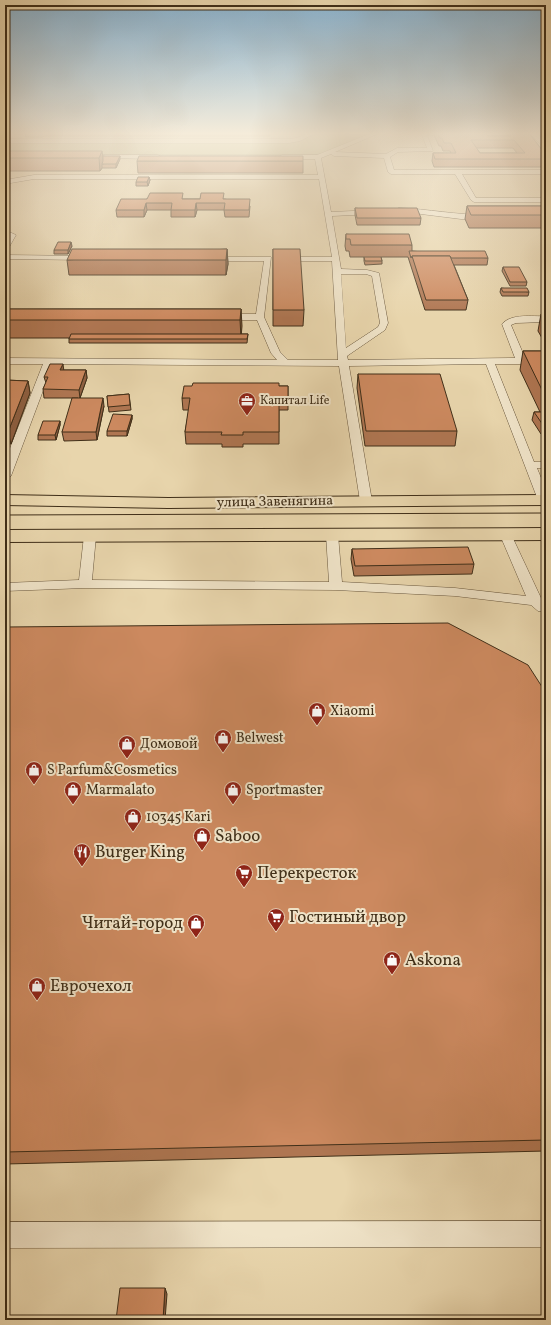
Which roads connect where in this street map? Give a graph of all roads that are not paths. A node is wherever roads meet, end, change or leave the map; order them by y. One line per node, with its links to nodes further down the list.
1 (324, 194): 4 (lane)
2 (470, 194): 3 (lane)
3 (546, 200)
4 (328, 214): 5 (lane); 12 (lane)
5 (493, 217)
6 (5, 232): 7 (lane)
7 (5, 247)
8 (5, 257): 9 (lane)
9 (94, 258)
10 (197, 259): 11 (lane)
11 (268, 259): 12 (lane); 15 (lane)
12 (336, 259): 13 (lane)
13 (336, 271): 17 (lane); 17 (lane)
14 (212, 317): 15 (lane)
15 (260, 317): 23 (lane)
16 (546, 320): 21 (lane)
17 (343, 359): 20 (lane); 23 (lane); 29 (lane)
18 (5, 361): 19 (lane)
19 (49, 361): 23 (lane); 26 (lane)
20 (489, 361): 21 (lane); 24 (lane)
21 (521, 361): 22 (lane)
22 (546, 361)
23 (285, 362)
24 (530, 465): 25 (lane); 28 (lane)
25 (546, 465)
26 (5, 476)
27 (5, 500): 29 (main road, улица Завенягина)
28 (545, 500): 29 (main road, улица Завенягина)
29 (366, 501)
30 (332, 535): 31 (main road); 34 (main road); 36 (lane)
31 (506, 535): 32 (main road); 38 (lane)
32 (546, 535)
33 (5, 536): 34 (main road)
34 (90, 536): 35 (lane)
35 (85, 584): 36 (lane); 37 (lane)
36 (336, 586): 38 (lane)
37 (5, 587)
38 (543, 606)
39 (546, 1234): 40 (lane)
40 (5, 1235)

